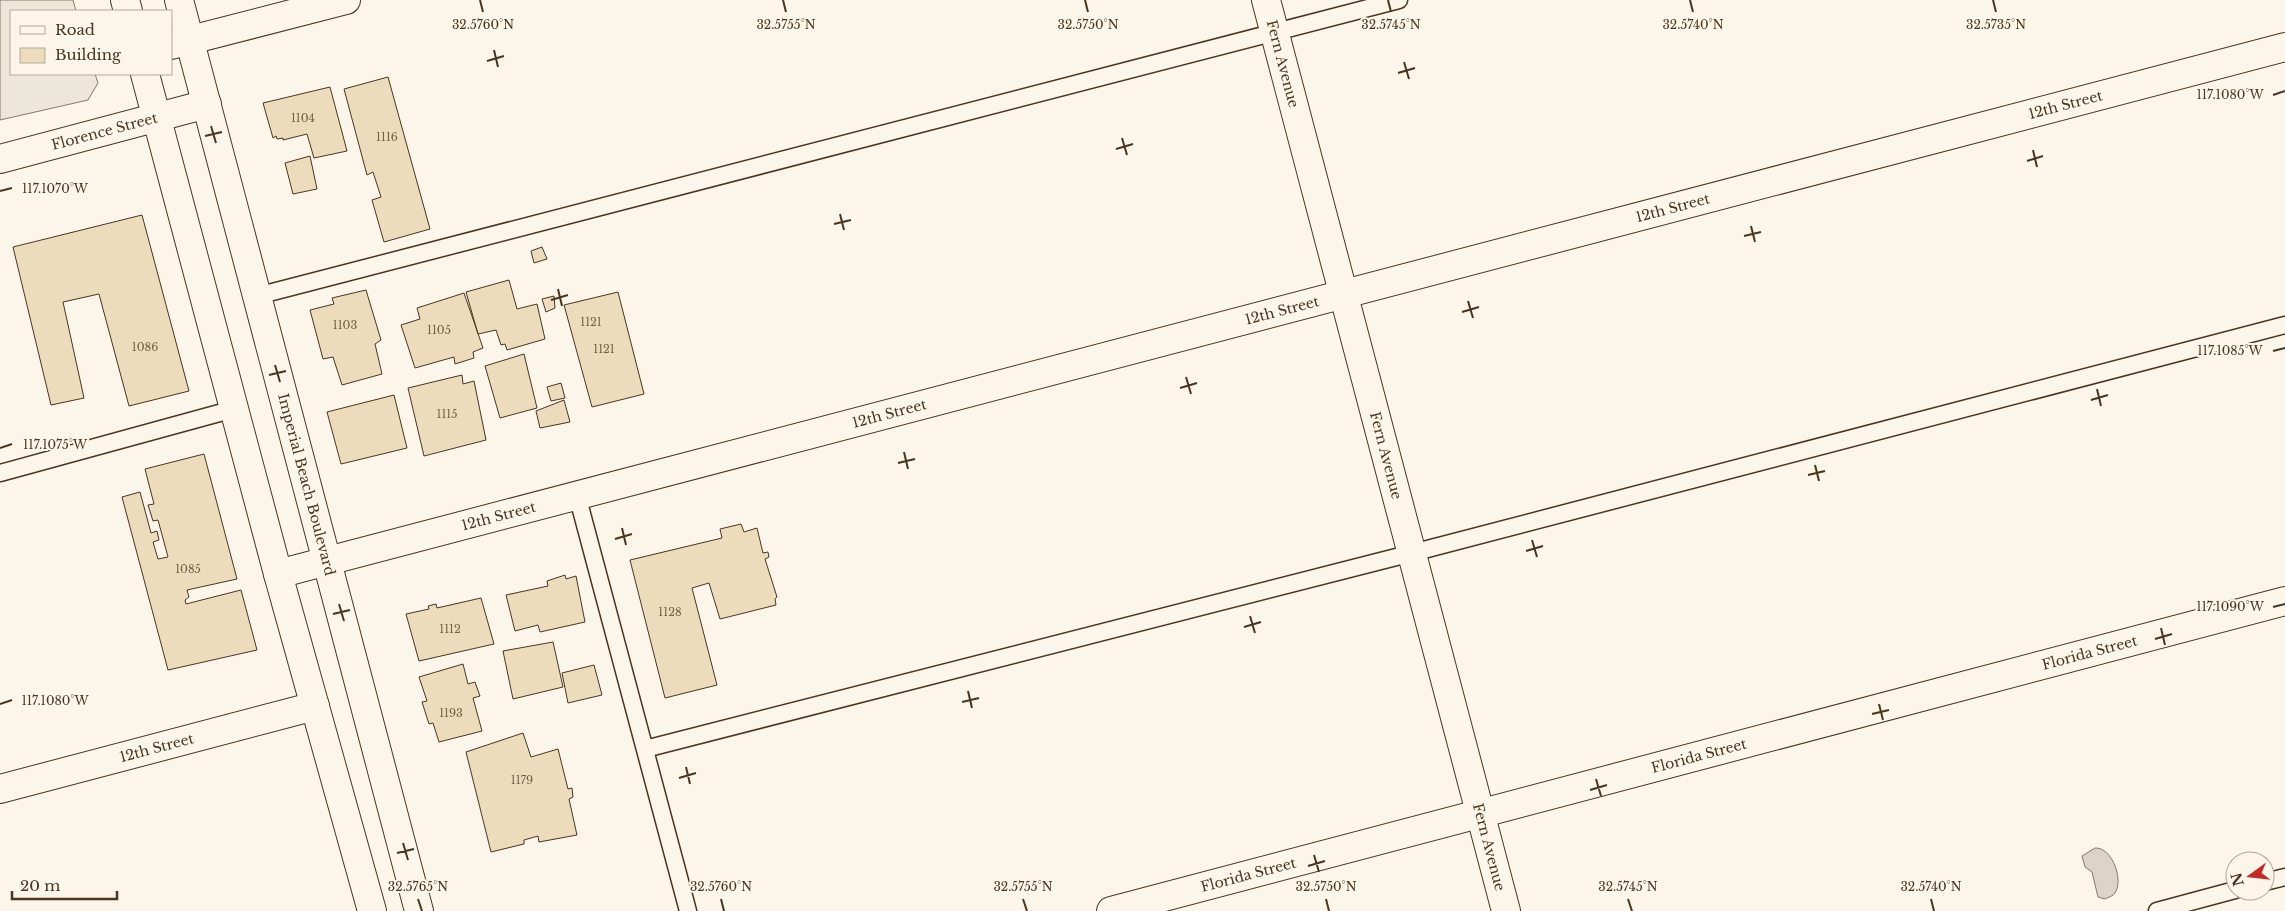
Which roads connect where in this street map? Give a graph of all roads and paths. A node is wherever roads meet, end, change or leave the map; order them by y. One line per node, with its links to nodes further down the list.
1 (179, 0): 6 (street, Imperial Beach Boulevard)
2 (346, 0): 6 (street)
3 (1266, 0): 5 (street, Fern Avenue)
4 (1399, 0): 5 (lane)
5 (1275, 32): 12 (street, Fern Avenue); 13 (lane)
6 (181, 43): 9 (street, Imperial Beach Boulevard)
7 (2285, 47): 12 (street, 12th Street)
8 (145, 75): 10 (street)
9 (207, 104): 10 (street, Florence Street); 13 (street, Imperial Beach Boulevard)
10 (157, 118): 11 (street, Florence Street); 15 (street)
11 (0, 159)
12 (1344, 294): 17 (street, 12th Street); 18 (street, Fern Avenue)
13 (257, 296): 19 (street, Imperial Beach Boulevard)
14 (2285, 326): 18 (lane)
15 (234, 410): 16 (lane); 20 (street)
16 (0, 473)
17 (576, 496): 19 (street, 12th Street); 23 (lane)
18 (1412, 553): 23 (lane); 25 (street, Fern Avenue)
19 (327, 561): 20 (street, 12th Street); 28 (street, Imperial Beach Boulevard)
20 (278, 574): 22 (street)
21 (2285, 601): 25 (street, Florida Street)
22 (315, 706): 24 (street, 12th Street); 27 (street)
23 (644, 749): 29 (lane)
24 (0, 789)
25 (1480, 813): 30 (street, Florida Street); 31 (street, Fern Avenue)
26 (2225, 893): 32 (lane)
27 (372, 911)
28 (419, 911)
29 (688, 911)
30 (1111, 911)
31 (1506, 911)
32 (2157, 911)

